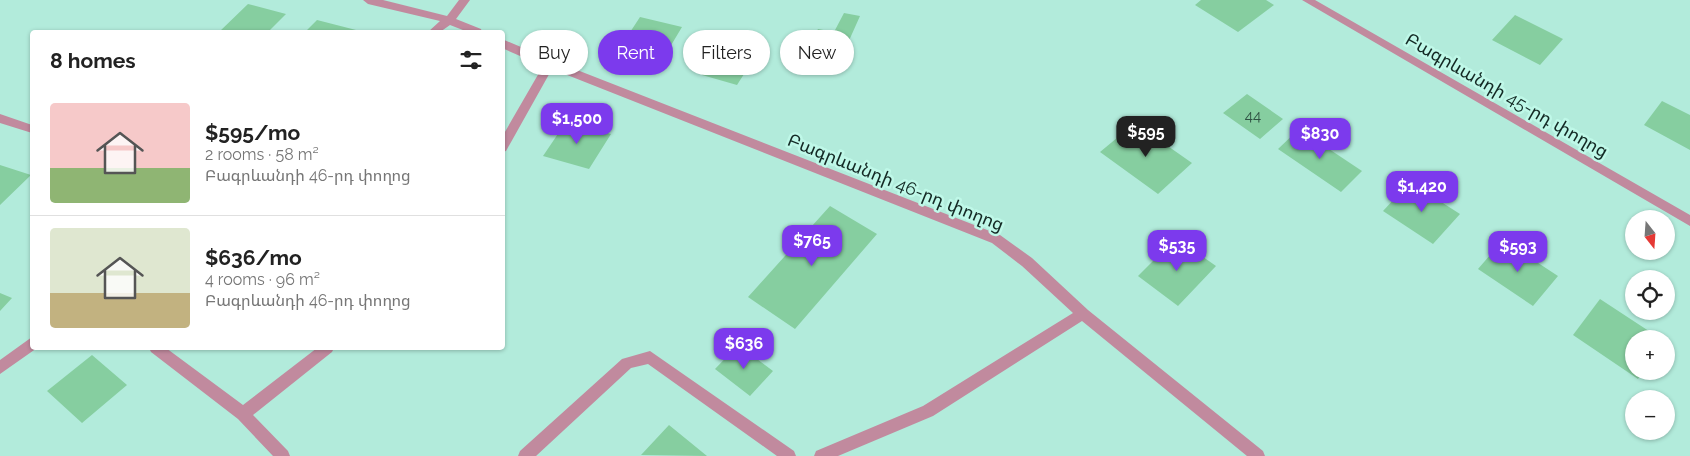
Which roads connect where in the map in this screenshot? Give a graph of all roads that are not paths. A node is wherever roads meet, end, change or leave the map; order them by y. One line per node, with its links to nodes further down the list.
1 (368, 0): 4 (street)
2 (465, 0): 4 (street)
3 (1307, 0): 14 (street, Բագրևանդի 45-րդ փողոց)
4 (449, 20): 5 (street); 6 (street)
5 (436, 30)
6 (472, 30)
7 (505, 44): 8 (street, Բագրևանդի 46-րդ փողոց)
8 (520, 51)
9 (544, 75): 13 (street)
10 (578, 75): 15 (street, Բագրևանդի 46-րդ փողոց)
11 (0, 118): 12 (street)
12 (30, 128)
13 (505, 143)
14 (1690, 221)
15 (1083, 314): 24 (street); 25 (street, Բագրևանդի 46-րդ փողոց)
16 (30, 345): 19 (street)
17 (159, 350): 20 (street)
18 (324, 350): 20 (street)
19 (0, 368)
20 (243, 414): 21 (street)
21 (283, 456)
22 (525, 456): 23 (street)
23 (789, 456)
24 (821, 456)
25 (1258, 456)

